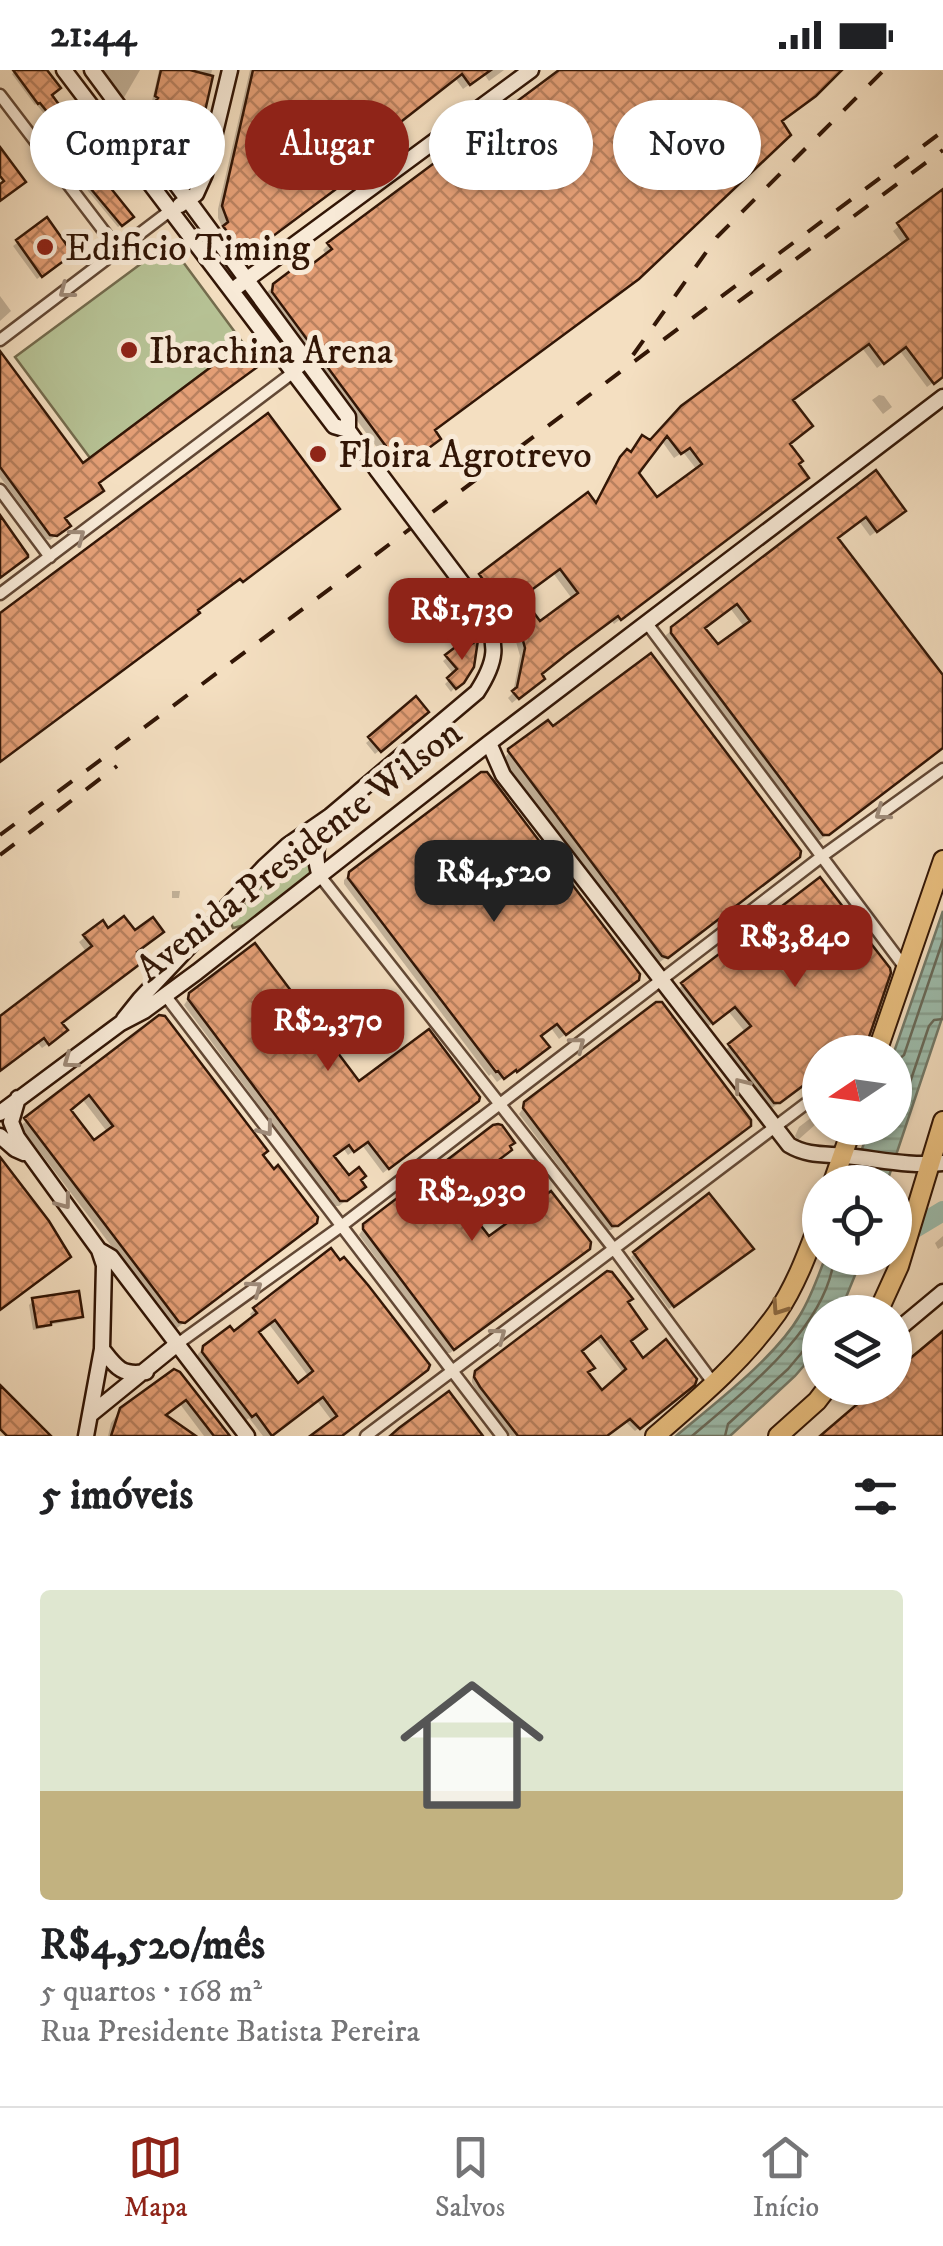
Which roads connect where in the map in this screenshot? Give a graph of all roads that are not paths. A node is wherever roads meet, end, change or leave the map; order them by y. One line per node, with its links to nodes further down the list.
1 (64, 70): 7 (main road)
2 (92, 70): 6 (main road)
3 (230, 70): 6 (main road)
4 (531, 70): 9 (main road)
5 (0, 95): 8 (street)
6 (187, 201): 7 (main road); 9 (main road)
7 (171, 210): 8 (street); 10 (main road)
8 (118, 251): 11 (street, one-way to 11)
9 (246, 281): 10 (main road); 12 (main road)
10 (231, 291): 13 (main road)
11 (0, 340)
12 (307, 362): 13 (street); 15 (main road)
13 (292, 373): 15 (main road); 17 (street, one-way to 13)
14 (943, 398): 19 (main road, Avenida Presidente Wilson)
15 (348, 430): 24 (main road, Avenida Presidente Wilson, bridge)
16 (0, 490): 17 (street)
17 (50, 557): 18 (street)
18 (0, 594)
19 (646, 622): 20 (main road, Avenida Presidente Wilson); 27 (street)
20 (488, 743): 21 (main road, Avenida Presidente Wilson); 23 (main road)
21 (474, 754): 23 (main road); 29 (main road, Avenida Presidente Wilson)
22 (943, 768): 27 (street, one-way to 27)
23 (503, 774): 31 (main road)
24 (330, 816): 25 (main road, Avenida Presidente Wilson); 26 (main road)
25 (288, 845): 26 (main road); 33 (main road, Avenida Presidente Wilson)
26 (316, 855): 29 (main road)
27 (821, 856): 30 (street); 31 (street)
28 (943, 860): 30 (highway)
29 (320, 876): 32 (main road, Avenida Presidente Wilson); 36 (street)
30 (906, 969): 34 (highway)
31 (660, 980): 36 (street, one-way to 31); 40 (main road, one-way to 31)
32 (165, 996): 33 (main road, Avenida Presidente Wilson); 47 (street, one-way to 47)
33 (121, 1023): 35 (main road, Avenida Presidente Wilson, one-way to 35)
34 (882, 1035)
35 (18, 1098): 38 (main road, Avenida Presidente Wilson); 43 (main road)
36 (501, 1104): 47 (street); 48 (street)
37 (802, 1107): 40 (street)
38 (0, 1113)
39 (943, 1121): 45 (highway)
40 (774, 1128): 44 (main road); 48 (street)
41 (0, 1136): 43 (main road)
42 (848, 1145): 44 (highway)
43 (29, 1155): 49 (main road, one-way to 49)
44 (846, 1156): 45 (main road); 46 (highway)
45 (923, 1164): 52 (highway)
46 (842, 1165)
47 (340, 1227): 54 (street, one-way to 47); 56 (street)
48 (614, 1249): 56 (street, one-way to 48); 58 (street)
49 (99, 1250): 54 (main road); 55 (main road)
50 (802, 1264): 58 (highway, one-way to 58)
51 (943, 1292): 53 (main road)
52 (886, 1295)
53 (912, 1318)
54 (176, 1345): 57 (main road); 62 (main road)
55 (102, 1349): 57 (main road); 60 (main road)
56 (452, 1370): 63 (street); 64 (street)
57 (146, 1372): 60 (main road)
58 (714, 1385): 65 (highway)
59 (812, 1405): 66 (highway)
60 (90, 1415): 61 (main road)
61 (86, 1436)
62 (247, 1436)
63 (366, 1436)
64 (502, 1436)
65 (655, 1436)
66 (778, 1436)

